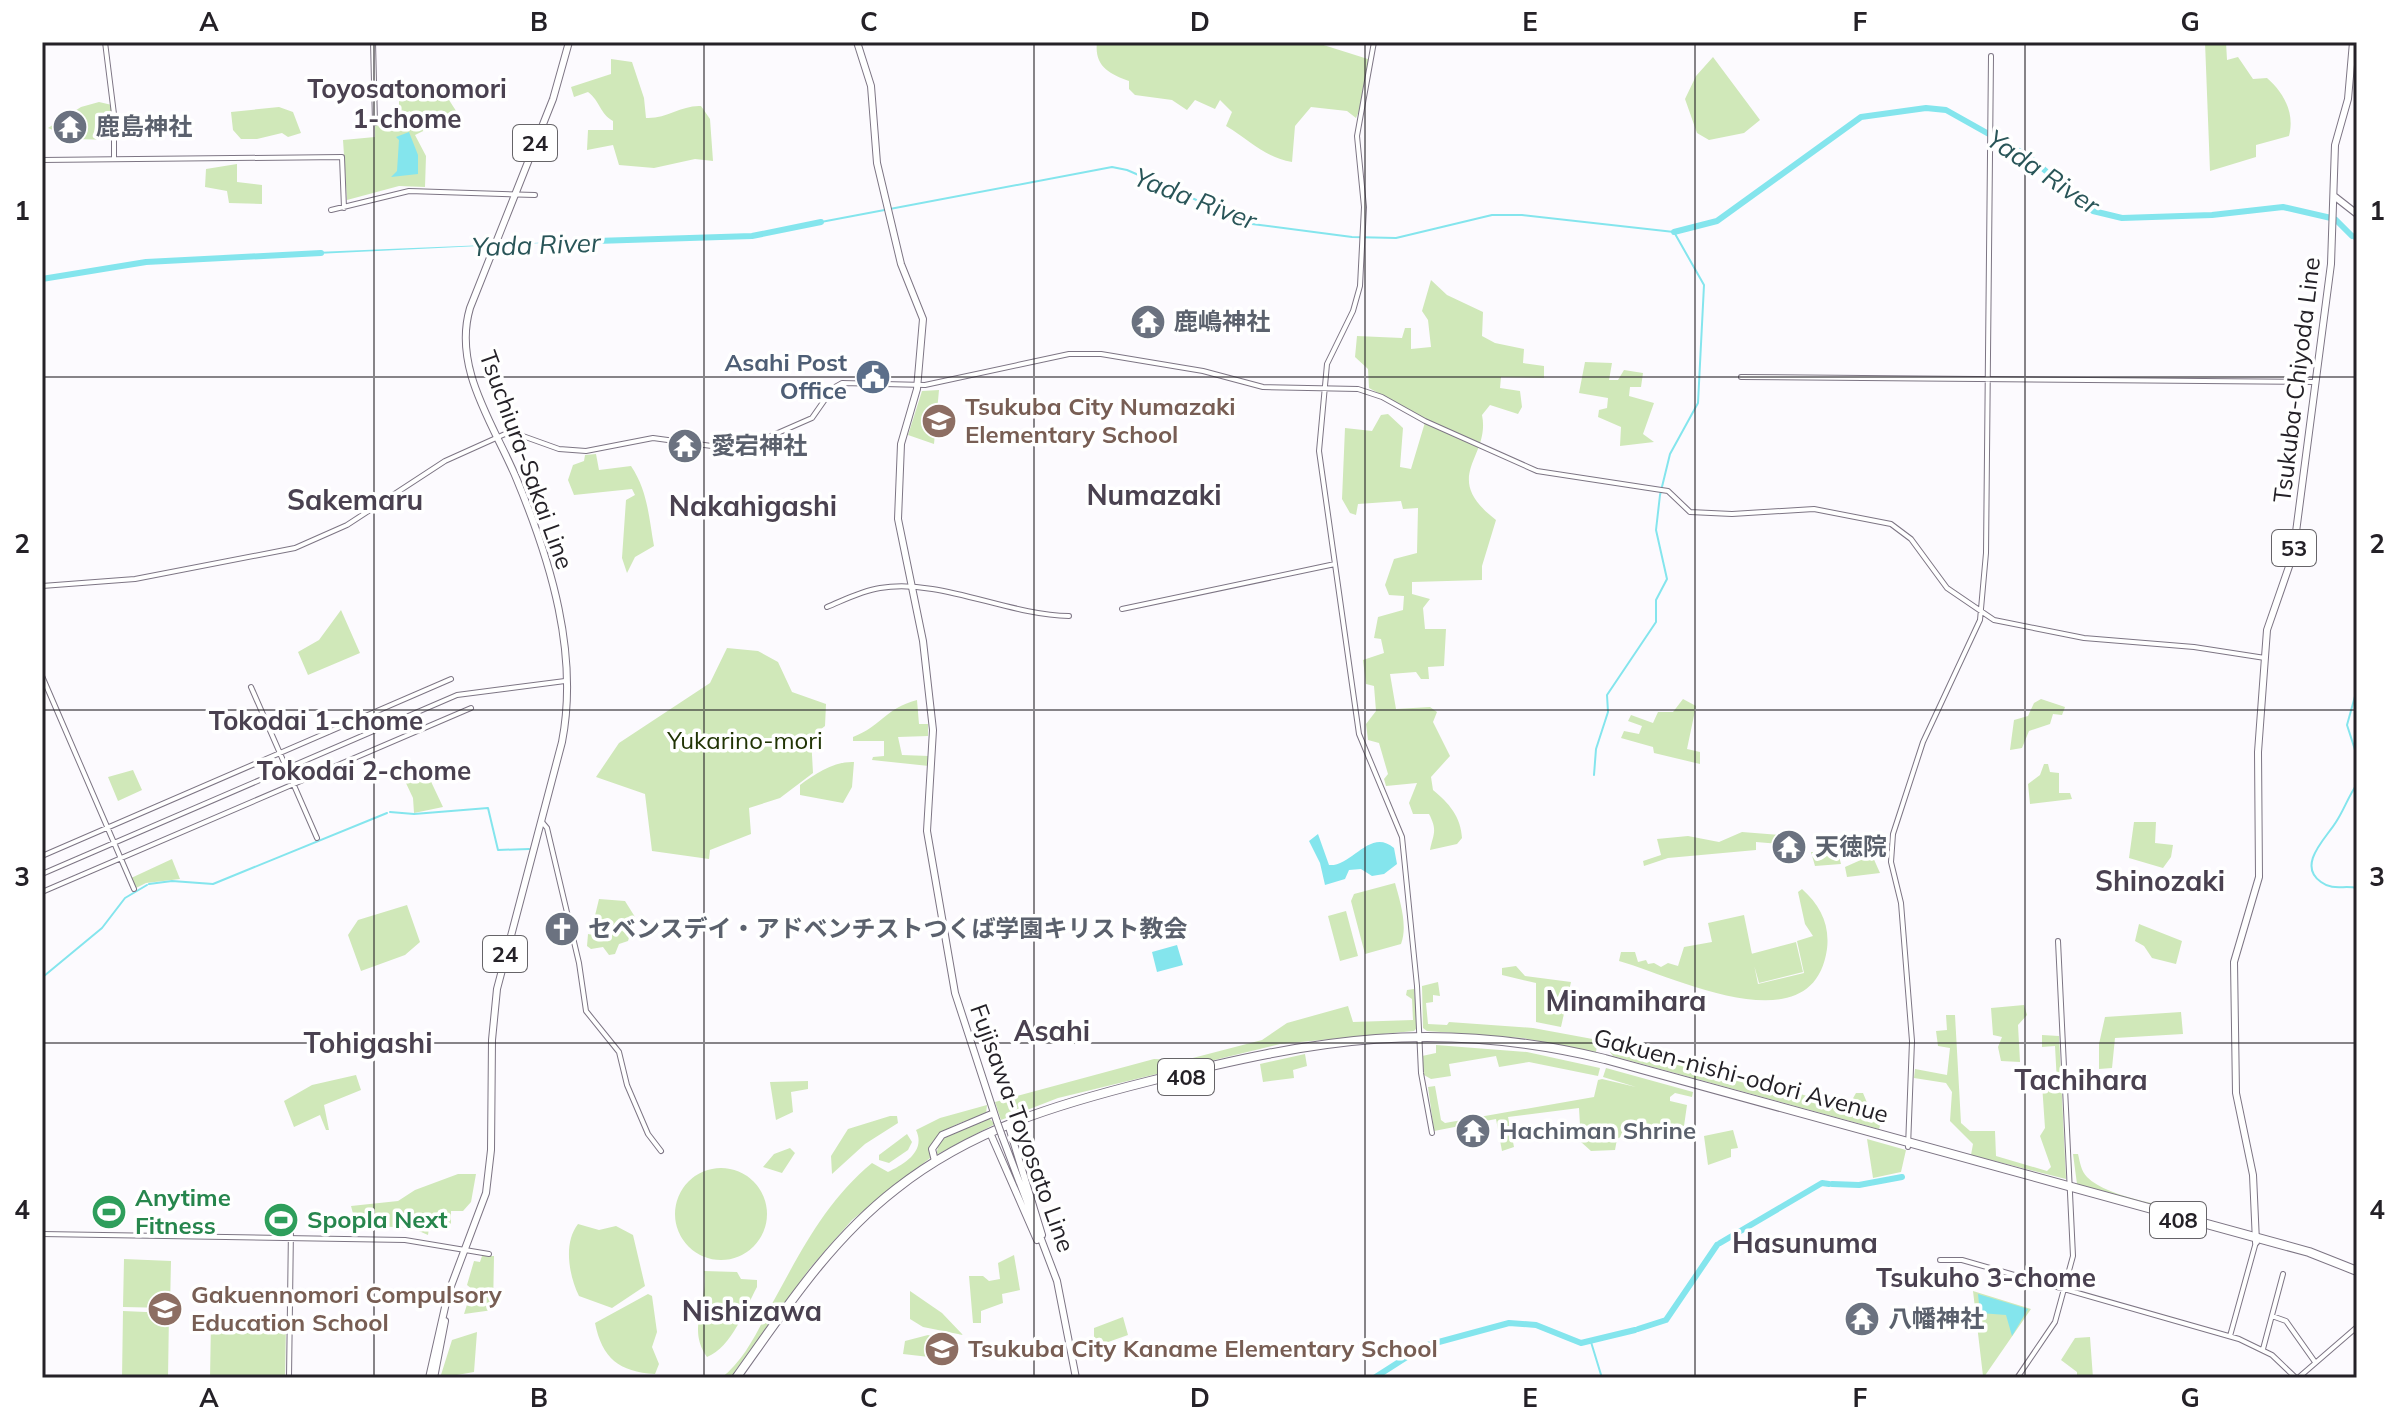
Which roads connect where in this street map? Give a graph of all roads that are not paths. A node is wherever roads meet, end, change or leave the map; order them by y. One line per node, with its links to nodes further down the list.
1 (105, 42): 9 (street)
2 (373, 42): 8 (street)
3 (569, 42): 11 (main road, Tsuchiura-Sakai Line / 24)
4 (857, 42): 20 (main road, Fujisawa-Toyosato Line)
5 (1374, 42): 21 (street)
6 (2353, 42): 13 (main road, Tsukuba-Chiyoda Line / 53)
7 (1991, 56): 18 (street)
8 (375, 123)
9 (114, 159): 10 (street); 14 (street)
10 (42, 160)
11 (515, 194): 12 (street); 14 (street); 22 (main road, Tsuchiura-Sakai Line / 24)
12 (535, 195)
13 (2334, 196): 16 (main road); 19 (main road, Tsukuba-Chiyoda Line / 53)
14 (344, 208): 15 (street)
15 (331, 210)
16 (2357, 214)
17 (1741, 377): 18 (street)
18 (1987, 379): 19 (street); 28 (street)
19 (2316, 382): 30 (main road, Tsukuba-Chiyoda Line / 53)
20 (918, 384): 21 (street); 22 (street); 25 (main road, Fujisawa-Toyosato Line)
21 (1323, 390): 23 (street); 28 (street)
22 (498, 437): 24 (street); 33 (main road, Tsuchiura-Sakai Line / 24)
23 (1335, 564): 27 (street); 49 (street)
24 (42, 586)
25 (912, 587): 26 (street); 29 (street); 50 (main road, Fujisawa-Toyosato Line)
26 (827, 607)
27 (1122, 609)
28 (1982, 613): 30 (street); 54 (street)
29 (1069, 616)
30 (2266, 658): 61 (main road, Tsukuba-Chiyoda Line / 53)
31 (42, 676): 40 (street)
32 (451, 679): 36 (street)
33 (565, 681): 37 (street); 39 (main road, Tsuchiura-Sakai Line / 24)
34 (251, 687): 36 (street)
35 (471, 708): 38 (street)
36 (280, 753): 37 (street); 40 (street)
37 (287, 769): 38 (street); 42 (street)
38 (293, 784): 41 (street); 44 (street)
39 (541, 822): 55 (street); 63 (main road, Tsuchiura-Sakai Line / 24)
40 (108, 828): 42 (street); 43 (street)
41 (317, 838)
42 (115, 844): 44 (street); 45 (street)
43 (42, 856)
44 (121, 859): 46 (street); 47 (street)
45 (42, 874)
46 (134, 889)
47 (42, 892)
48 (2058, 941): 57 (street)
49 (1420, 1038): 51 (highway, Gakuen-nishi-odori Avenue / 408); 52 (street); 54 (highway, Gakuen-nishi-odori Avenue / 408); 56 (highway, Gakuen-nishi-odori Avenue / 408)
50 (994, 1113): 56 (main road); 62 (main road, Fujisawa-Toyosato Line, bridge)
51 (1009, 1127): 53 (highway, Gakuen-nishi-odori Avenue / 408); 62 (main road)
52 (1432, 1133)
53 (991, 1135): 56 (highway, Gakuen-nishi-odori Avenue / 408); 62 (main road)
54 (1909, 1144): 57 (highway, Gakuen-nishi-odori Avenue / 408)
55 (661, 1151)
56 (936, 1163): 76 (highway, Gakuen-nishi-odori Avenue / 408); 77 (highway, Gakuen-nishi-odori Avenue / 408)
57 (2071, 1189): 61 (highway, Gakuen-nishi-odori Avenue / 408); 68 (street)
58 (283, 1205): 60 (street)
59 (42, 1234): 60 (street)
60 (291, 1238): 63 (street); 74 (street)
61 (2256, 1240): 66 (highway, Gakuen-nishi-odori Avenue / 408); 71 (street)
62 (1042, 1245): 78 (main road, Fujisawa-Toyosato Line)
63 (464, 1251): 64 (street); 75 (main road, 24)
64 (489, 1254)
65 (1940, 1260): 68 (street)
66 (2357, 1273)
67 (2283, 1274): 69 (street)
68 (2066, 1291): 71 (street); 79 (street)
69 (2272, 1316): 72 (street); 73 (street)
70 (2357, 1327): 73 (street)
71 (2230, 1336): 72 (street)
72 (2263, 1349): 80 (street)
73 (2315, 1363): 80 (street)
74 (289, 1378)
75 (431, 1378)
76 (736, 1378)
77 (742, 1378)
78 (1076, 1378)
79 (2017, 1378)
80 (2297, 1378)

